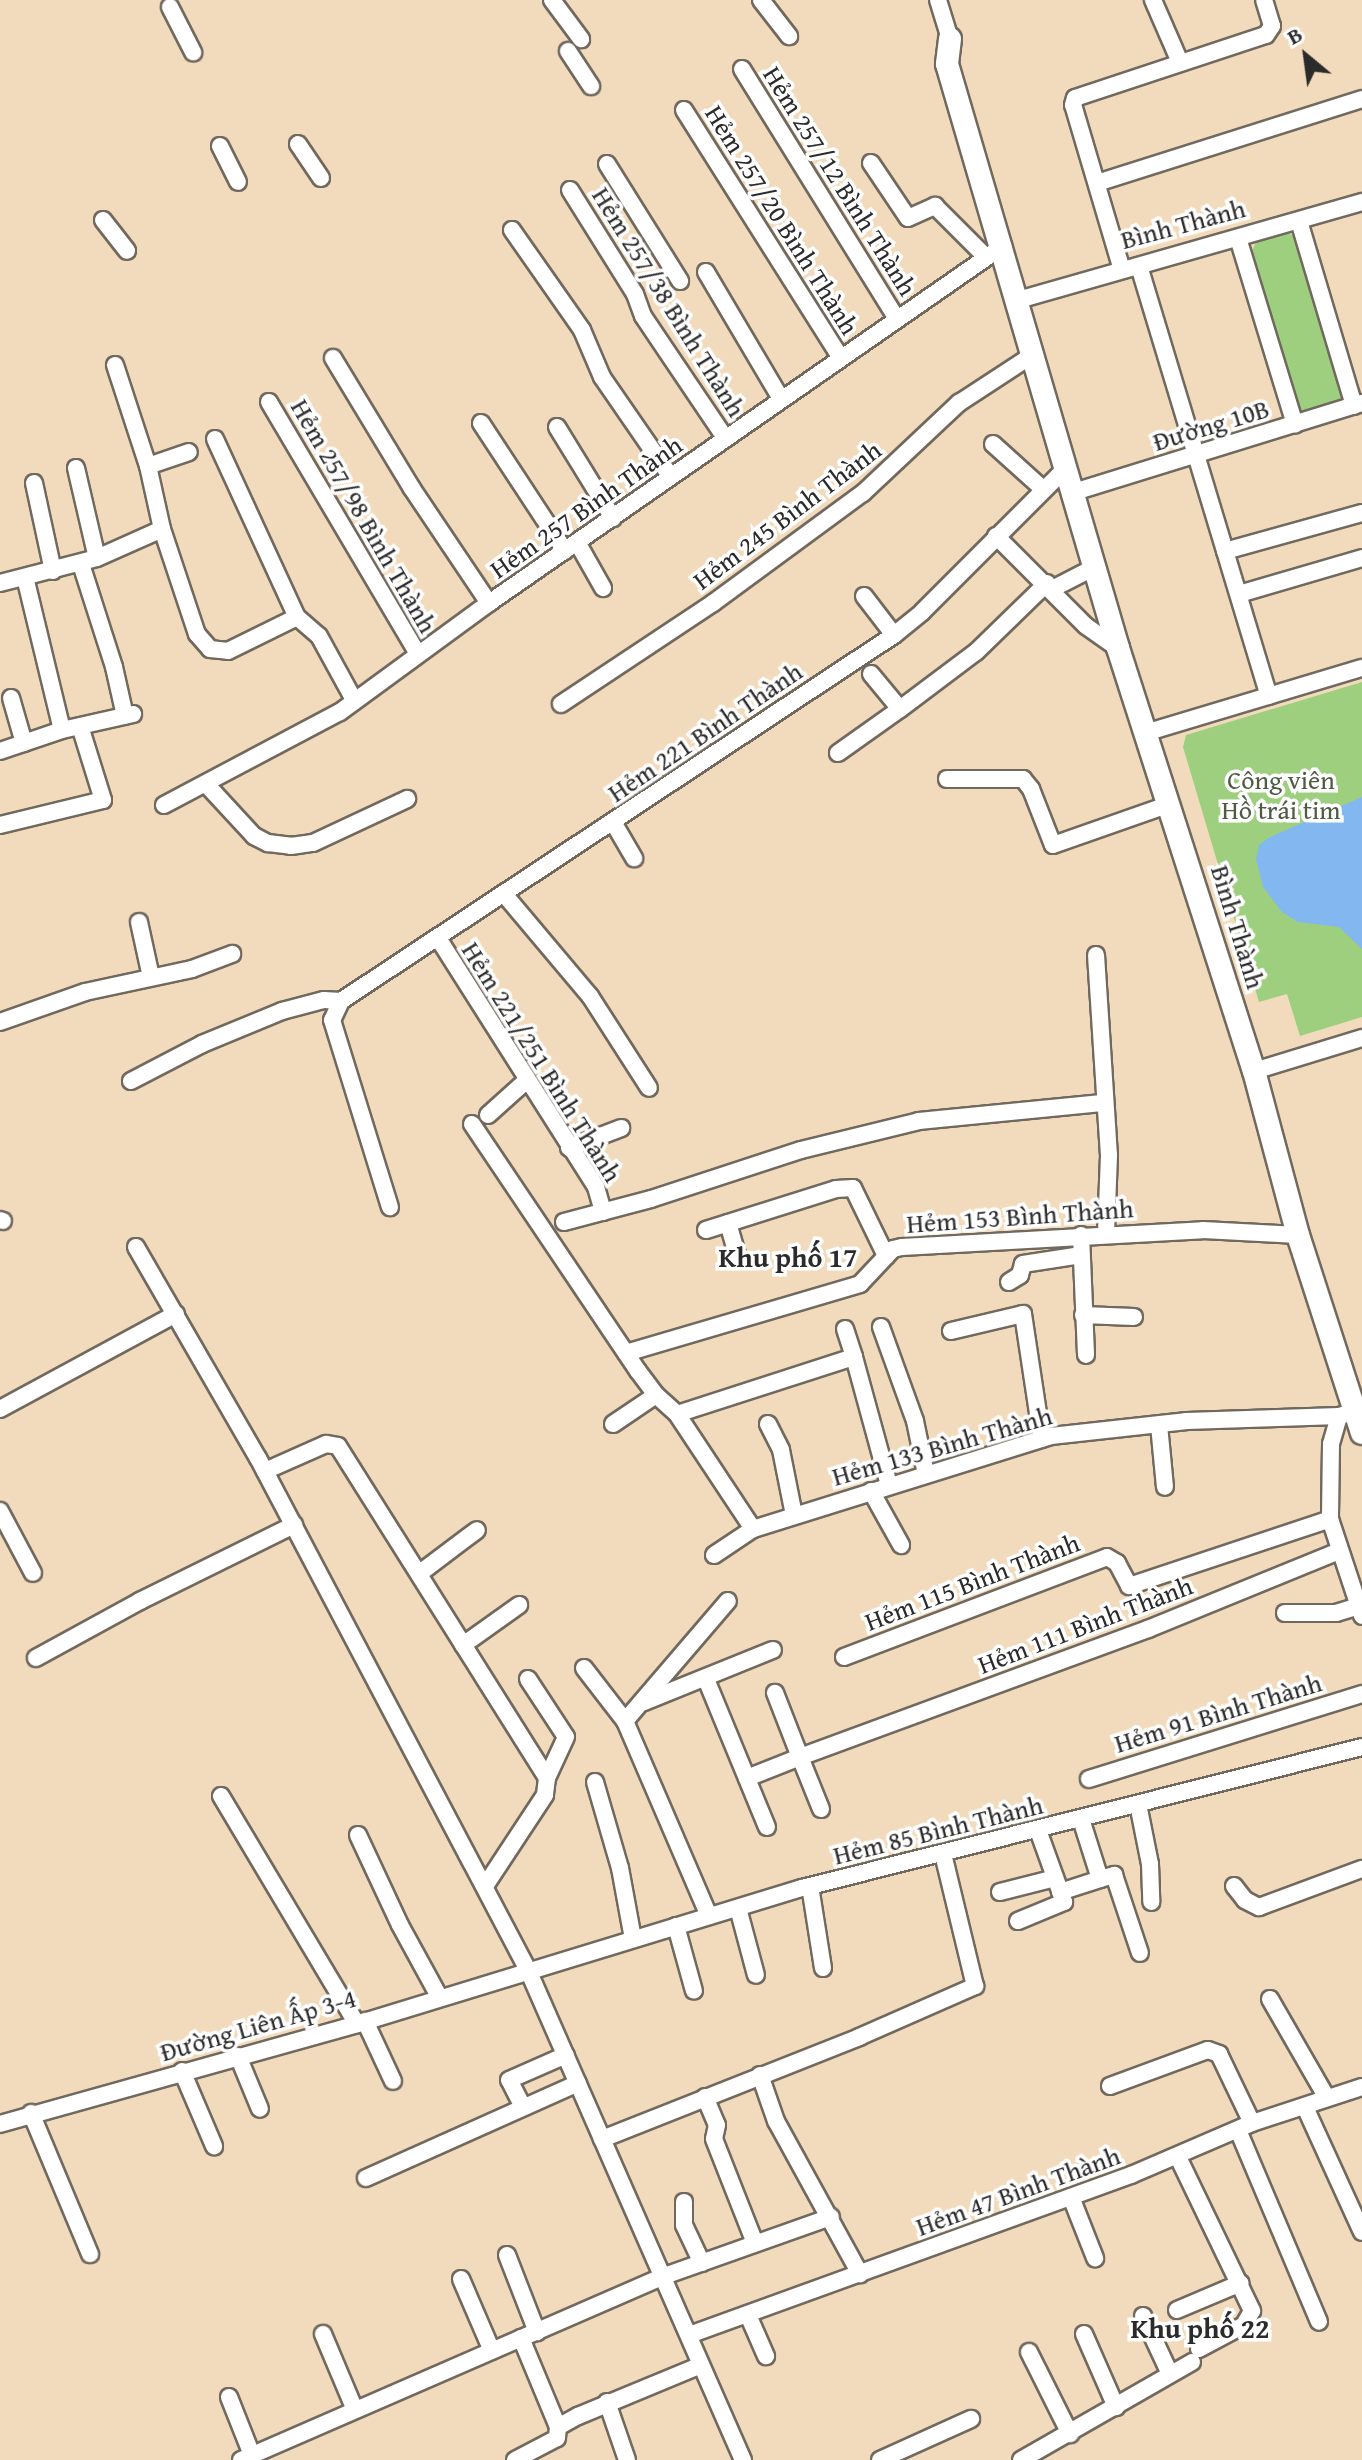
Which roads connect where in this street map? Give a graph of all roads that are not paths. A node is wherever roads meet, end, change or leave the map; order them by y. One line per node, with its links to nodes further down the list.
1 (552, 0): 8 (street)
2 (761, 0): 7 (street)
3 (938, 0): 9 (street, Bình Thành)
4 (1153, 0): 12 (street)
5 (1264, 0): 12 (street)
6 (170, 7): 11 (street)
7 (789, 36)
8 (581, 39)
9 (950, 39): 31 (street, Bình Thành)
10 (568, 51): 14 (street)
11 (193, 52)
12 (1180, 62): 23 (street)
13 (742, 69): 37 (street, Hẻm 257/12 Bình Thành)
14 (591, 86)
15 (1362, 99): 23 (street)
16 (684, 110): 39 (street, Hẻm 257/20 Bình Thành)
17 (298, 144): 21 (street)
18 (220, 146): 22 (street)
19 (871, 163): 31 (street)
20 (607, 164): 35 (street)
21 (321, 178)
22 (238, 182)
23 (1097, 183): 33 (street)
24 (570, 190): 49 (street, Hẻm 257/38 Bình Thành)
25 (1362, 202): 27 (street, Bình Thành)
26 (103, 220): 30 (street)
27 (1299, 221): 29 (street, Bình Thành); 44 (street)
28 (512, 230): 56 (street)
29 (1238, 238): 32 (street, Bình Thành); 46 (street)
30 (127, 251)
31 (994, 251): 36 (street, Bình Thành); 37 (street, Hẻm 257 Bình Thành)
32 (1139, 266): 33 (street, Bình Thành); 52 (street)
33 (1122, 270): 36 (street, Bình Thành)
34 (706, 272): 42 (street)
35 (680, 281)
36 (1018, 300): 38 (street, Bình Thành)
37 (897, 319): 39 (street, Hẻm 257 Bình Thành)
38 (1034, 354): 55 (street, Bình Thành); 86 (street, Hẻm 245 Bình Thành)
39 (840, 357): 42 (street, Hẻm 257 Bình Thành)
40 (333, 358): 76 (street)
41 (115, 365): 53 (street)
42 (781, 399): 49 (street, Hẻm 257 Bình Thành)
43 (269, 402): 80 (street, Hẻm 257/98 Bình Thành)
44 (1358, 404): 46 (street, Đường 10B)
45 (481, 423): 64 (street)
46 (1295, 424): 52 (street, Đường 10B)
47 (557, 427): 61 (street)
48 (215, 439): 77 (street)
49 (726, 439): 56 (street, Hẻm 257 Bình Thành)
50 (993, 444): 58 (street)
51 (189, 452): 53 (street)
52 (1195, 455): 59 (street, Đường 10B); 65 (street)
53 (148, 466): 62 (street)
54 (76, 468): 67 (street)
55 (1066, 468): 58 (street, Hẻm 221 Bình Thành); 59 (street, Bình Thành)
56 (671, 477): 61 (street, Hẻm 257 Bình Thành)
57 (34, 483): 69 (street)
58 (1043, 489): 63 (street, Hẻm 221 Bình Thành)
59 (1074, 492): 68 (street, Bình Thành)
60 (1362, 513): 65 (street)
61 (613, 518): 64 (street, Hẻm 257 Bình Thành)
62 (162, 529): 67 (street); 77 (street)
63 (996, 536): 72 (street); 78 (street, Hẻm 221 Bình Thành)
64 (571, 547): 73 (street); 76 (street, Hẻm 257 Bình Thành)
65 (1225, 551): 74 (street)
66 (1362, 558): 74 (street)
67 (89, 561): 69 (street); 88 (street)
68 (1095, 567): 72 (street); 79 (street, Bình Thành)
69 (53, 571): 70 (street)
70 (25, 577): 71 (street); 89 (street)
71 (0, 583)
72 (1050, 586): 79 (street); 87 (street)
73 (603, 588)
74 (1239, 594): 83 (street)
75 (864, 596): 78 (street)
76 (489, 603): 80 (street, Hẻm 257 Bình Thành)
77 (297, 617): 85 (street)
78 (894, 635): 99 (street, Hẻm 221 Bình Thành)
79 (1118, 648): 90 (street, Bình Thành)
80 (418, 654): 85 (street, Hẻm 257 Bình Thành)
81 (1362, 668): 83 (street)
82 (871, 674): 87 (street)
83 (1269, 696): 90 (street)
84 (11, 698): 91 (street)
85 (354, 700): 95 (street, Hẻm 257 Bình Thành)
86 (561, 704)
87 (900, 709): 93 (street)
88 (80, 726): 89 (street); 100 (street)
89 (62, 730): 91 (street)
90 (1148, 732): 97 (street, Bình Thành)
91 (24, 743): 92 (street)
92 (0, 751)
93 (838, 753)
94 (947, 779): 97 (street)
95 (206, 784): 96 (street); 98 (street, Hẻm 257 Bình Thành)
96 (407, 799)
97 (1170, 804): 111 (street, Bình Thành)
98 (164, 805)
99 (613, 822): 101 (street); 102 (street, Hẻm 221 Bình Thành)
100 (0, 825)
101 (634, 858)
102 (504, 894): 104 (street, Hẻm 221 Bình Thành); 114 (street)
103 (139, 922): 107 (street)
104 (438, 938): 108 (street, Hẻm 221 Bình Thành); 112 (street, Hẻm 221/251 Bình Thành)
105 (232, 954): 107 (street)
106 (1096, 955): 115 (street)
107 (151, 977): 109 (street)
108 (341, 1001): 113 (street); 120 (street)
109 (0, 1022)
110 (1362, 1038): 111 (street)
111 (1254, 1071): 127 (street, Bình Thành)
112 (527, 1080): 116 (street); 119 (street, Hẻm 221/251 Bình Thành)
113 (131, 1081)
114 (649, 1088)
115 (1104, 1103): 121 (street); 125 (street)
116 (488, 1115)
117 (472, 1124): 139 (street)
118 (621, 1128): 119 (street)
119 (569, 1148): 121 (street, Hẻm 221/251 Bình Thành)
120 (390, 1207)
121 (603, 1212): 122 (street)
122 (564, 1222)
123 (728, 1223): 124 (street); 130 (street); 131 (street)
124 (706, 1230)
125 (1106, 1234): 126 (street, Hẻm 153 Bình Thành); 127 (street, Hẻm 153 Bình Thành)
126 (1081, 1235): 129 (street); 130 (street, Hẻm 153 Bình Thành)
127 (1298, 1235): 145 (street, Bình Thành)
128 (136, 1247): 133 (street)
129 (1081, 1255): 132 (street); 134 (street)
130 (886, 1256): 139 (street, Hẻm 153 Bình Thành)
131 (738, 1259)
132 (1009, 1282)
133 (176, 1314): 143 (street); 150 (street)
134 (1083, 1315): 135 (street); 140 (street)
135 (1134, 1317)
136 (881, 1327): 151 (street)
137 (845, 1329): 141 (street)
138 (951, 1331): 149 (street)
139 (622, 1346): 142 (street)
140 (1086, 1355)
141 (854, 1357): 144 (street); 152 (street)
142 (656, 1395): 144 (street); 146 (street)
143 (0, 1409)
144 (677, 1414): 159 (street)
145 (1352, 1420): 148 (street, Hẻm 133 Bình Thành); 157 (street)
146 (613, 1424)
147 (768, 1424): 156 (street)
148 (1159, 1425): 149 (street, Hẻm 133 Bình Thành); 153 (street)
149 (1042, 1439): 151 (street, Hẻm 133 Bình Thành)
150 (265, 1471): 158 (street); 165 (street)
151 (926, 1474): 152 (street, Hẻm 133 Bình Thành)
152 (889, 1485): 154 (street, Hẻm 133 Bình Thành)
153 (1165, 1487)
154 (871, 1491): 156 (street, Hẻm 133 Bình Thành); 161 (street)
155 (0, 1511): 164 (street)
156 (794, 1515): 159 (street, Hẻm 133 Bình Thành)
157 (1330, 1519): 162 (street); 172 (street, Hẻm 115 Bình Thành)
158 (294, 1525): 173 (street); 198 (street)
159 (753, 1529): 163 (street, Hẻm 133 Bình Thành)
160 (477, 1530): 165 (street)
161 (901, 1545)
162 (1339, 1551): 168 (street); 182 (street, Hẻm 111 Bình Thành)
163 (714, 1555)
164 (33, 1573)
165 (420, 1573): 170 (street)
166 (728, 1601): 179 (street)
167 (519, 1605): 170 (street)
168 (1360, 1611): 169 (street)
169 (1285, 1613)
170 (463, 1645): 183 (street)
171 (773, 1650): 176 (street)
172 (844, 1657)
173 (36, 1658)
174 (584, 1668): 180 (street)
175 (528, 1679): 183 (street)
176 (706, 1679): 179 (street); 184 (street)
177 (775, 1693): 182 (street)
178 (1362, 1694): 185 (street, Hẻm 91 Bình Thành)
179 (643, 1702): 180 (street)
180 (625, 1721): 204 (street)
181 (1362, 1747): 188 (street, Hẻm 85 Bình Thành)
182 (800, 1757): 184 (street); 189 (street)
183 (547, 1778): 198 (street)
184 (747, 1778): 191 (street)
185 (1089, 1779)
186 (595, 1782): 207 (street)
187 (221, 1796): 215 (street)
188 (1138, 1804): 190 (street, Hẻm 85 Bình Thành); 202 (street)
189 (821, 1809)
190 (1081, 1819): 192 (street, Hẻm 85 Bình Thành); 196 (street)
191 (767, 1827)
192 (1038, 1830): 194 (street, Hẻm 85 Bình Thành); 197 (street)
193 (358, 1835): 213 (street)
194 (943, 1854): 199 (street, Hẻm 85 Bình Thành); 219 (street)
195 (1362, 1869): 200 (street)
196 (1100, 1879): 197 (street); 208 (street)
197 (1058, 1885): 201 (street); 205 (street)
198 (485, 1886): 210 (street)
199 (810, 1886): 203 (street, Hẻm 85 Bình Thành); 209 (street)
200 (1234, 1886)
201 (1000, 1892)
202 (1151, 1902)
203 (738, 1908): 204 (street, Hẻm 85 Bình Thành); 211 (street)
204 (709, 1916): 206 (street, Hẻm 85 Bình Thành)
205 (1018, 1921)
206 (676, 1926): 207 (street, Hẻm 85 Bình Thành); 212 (street)
207 (633, 1939): 210 (street, Hẻm 85 Bình Thành)
208 (1140, 1953)
209 (823, 1968)
210 (528, 1970): 213 (street, Đường Liên Ấp 3-4); 216 (street)
211 (756, 1975)
212 (694, 1991)
213 (440, 1998): 215 (street, Đường Liên Ấp 3-4)
214 (1270, 1999): 225 (street)
215 (361, 2022): 217 (street, Đường Liên Ấp 3-4); 220 (street)
216 (566, 2055): 221 (street); 226 (street)
217 (238, 2056): 218 (street, Đường Liên Ấp 3-4); 228 (street)
218 (182, 2071): 229 (street, Đường Liên Ấp 3-4); 233 (street)
219 (760, 2075): 224 (street); 238 (street)
220 (393, 2081)
221 (578, 2083): 226 (street); 232 (street)
222 (1110, 2086): 231 (street)
223 (1360, 2093): 225 (street, Hẻm 47 Bình Thành)
224 (705, 2097): 232 (street); 240 (street)
225 (1327, 2098): 227 (street, Hẻm 47 Bình Thành)
226 (523, 2107): 235 (street)
227 (1305, 2107): 231 (street, Hẻm 47 Bình Thành); 239 (street)
228 (260, 2109)
229 (31, 2113): 230 (street, Đường Liên Ấp 3-4); 241 (street)
230 (0, 2124)
231 (1245, 2126): 234 (street, Hẻm 47 Bình Thành); 252 (street)
232 (602, 2139): 246 (street)
233 (214, 2146)
234 (1178, 2157): 236 (street, Hẻm 47 Bình Thành); 248 (street)
235 (366, 2178)
236 (1071, 2197): 243 (street); 245 (street, Hẻm 47 Bình Thành)
237 (684, 2202): 244 (street)
238 (831, 2217): 240 (street); 245 (street)
239 (1362, 2232)
240 (755, 2243): 244 (street)
241 (90, 2254)
242 (507, 2255): 255 (street)
243 (1095, 2258)
244 (702, 2263): 246 (street)
245 (860, 2274): 250 (street, Hẻm 47 Bình Thành)
246 (664, 2276): 255 (street); 256 (street)
247 (461, 2279): 257 (street)
248 (1241, 2283): 249 (street); 261 (street)
249 (1177, 2310)
250 (748, 2315): 256 (street, Hẻm 47 Bình Thành); 259 (street)
251 (1143, 2316): 261 (street)
252 (1319, 2322)
253 (323, 2334): 265 (street)
254 (1084, 2334): 264 (street)
255 (529, 2335): 257 (street); 267 (street)
256 (689, 2335): 260 (street)
257 (492, 2351): 265 (street)
258 (1029, 2352): 268 (street)
259 (766, 2356)
260 (701, 2365): 263 (street); 272 (street)
261 (1170, 2374): 264 (street)
262 (229, 2397): 269 (street)
263 (607, 2402): 267 (street); 271 (street)
264 (1116, 2407): 268 (street)
265 (355, 2410): 269 (street)
266 (971, 2419): 273 (street)
267 (558, 2427): 270 (street)
268 (1070, 2434): 274 (street)
269 (246, 2458)
270 (515, 2460)
271 (627, 2460)
272 (743, 2460)
273 (880, 2460)
274 (1021, 2460)

